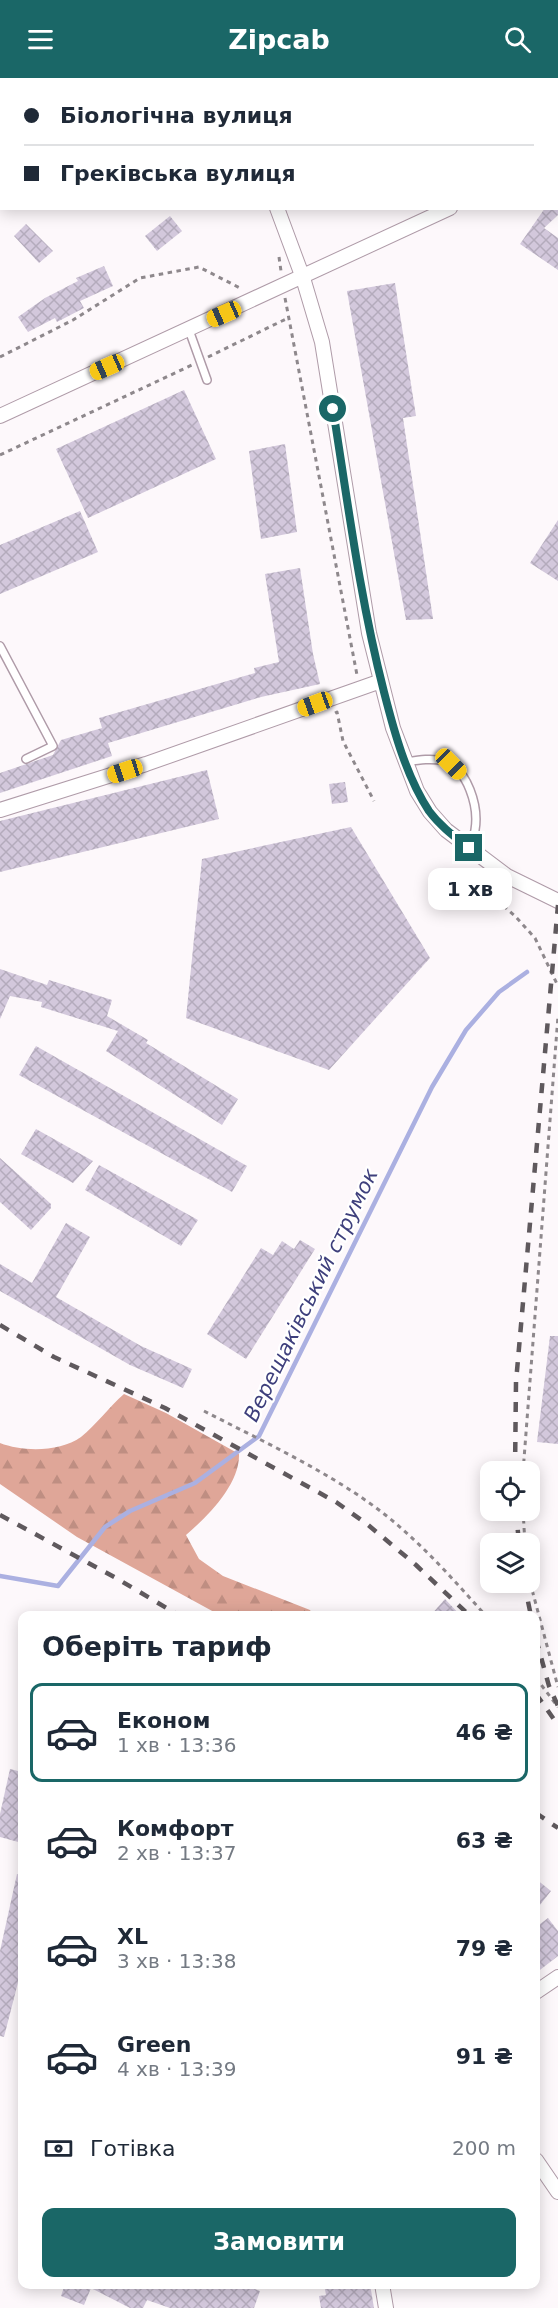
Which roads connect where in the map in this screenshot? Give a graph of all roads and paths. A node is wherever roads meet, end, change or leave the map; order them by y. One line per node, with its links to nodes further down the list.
1 (278, 210): 4 (street)
2 (446, 210): 4 (street)
3 (278, 255): 5 (path)
4 (303, 278): 5 (street); 16 (street)
5 (284, 286): 6 (street); 7 (path)
6 (259, 298): 8 (street); 9 (path)
7 (288, 318): 10 (path); 15 (path)
8 (189, 330): 10 (lane); 12 (street)
9 (0, 357)
10 (200, 360): 11 (lane); 13 (path)
11 (207, 380)
12 (0, 416)
13 (0, 455)
14 (0, 646): 20 (lane)
15 (357, 676)
16 (381, 681): 17 (street); 21 (street)
17 (336, 697): 18 (path); 23 (street)
18 (337, 712)
19 (344, 741): 22 (path)
20 (26, 759)
21 (406, 762): 24 (street); 24 (lane)
22 (374, 801)
23 (0, 810)
24 (469, 848): 26 (street)
25 (490, 894): 27 (path)
26 (558, 901)
27 (558, 986)
28 (558, 1016): 30 (path)
29 (204, 1411): 32 (path)
30 (524, 1461)
31 (533, 1593): 33 (path)
32 (482, 1611)
33 (538, 1611)
34 (540, 1620): 36 (path)
35 (540, 1683): 37 (path)
36 (558, 1687)
37 (558, 1707)
38 (558, 1977): 39 (street)
39 (540, 1989)
40 (540, 2166): 41 (street)
41 (558, 2192)
42 (383, 2289): 43 (street)
43 (386, 2308)

